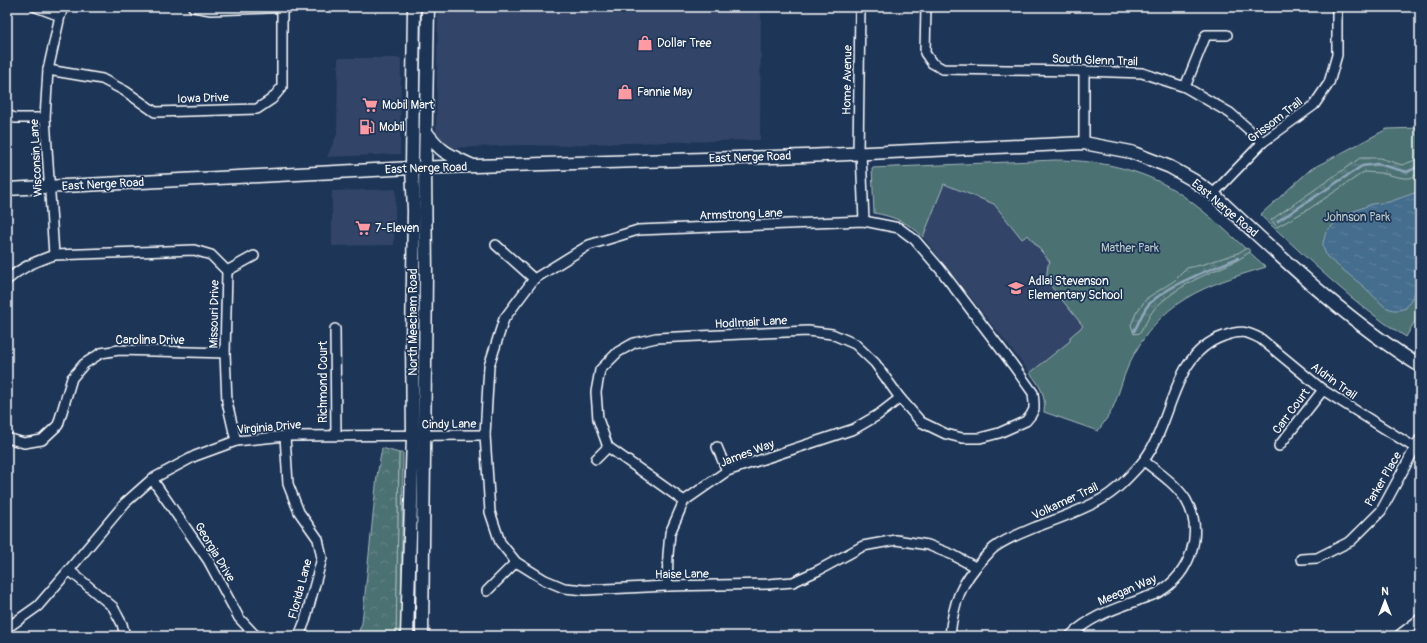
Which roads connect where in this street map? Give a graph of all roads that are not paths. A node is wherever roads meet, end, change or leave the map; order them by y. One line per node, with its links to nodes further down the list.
1 (36, 7): 11 (street)
2 (64, 7): 11 (street, Wisconsin Lane)
3 (192, 7): 10 (street)
4 (294, 7): 10 (street)
5 (414, 7): 23 (main road, North Meacham Road)
6 (428, 7): 18 (main road, North Meacham Road)
7 (860, 7): 21 (street, Home Avenue)
8 (926, 7): 14 (street, South Glenn Trail)
9 (1337, 7): 19 (street, Grissom Trail)
10 (282, 8): 13 (street, Iowa Drive)
11 (60, 16): 13 (street, Wisconsin Lane)
12 (1227, 35): 15 (street)
13 (48, 70): 17 (street, Wisconsin Lane)
14 (1084, 71): 15 (street, South Glenn Trail); 20 (street)
15 (1185, 87): 19 (street, South Glenn Trail)
16 (7, 115): 17 (street)
17 (45, 118): 25 (street, Wisconsin Lane)
18 (426, 132): 22 (main road); 24 (main road, North Meacham Road)
19 (1263, 142): 27 (street, Grissom Trail)
20 (1084, 143): 21 (main road, East Nerge Road); 27 (main road, East Nerge Road)
21 (859, 153): 22 (main road, East Nerge Road); 28 (street, Home Avenue)
22 (473, 166): 24 (main road, East Nerge Road)
23 (412, 168): 24 (main road, East Nerge Road); 25 (main road, East Nerge Road); 45 (main road, North Meacham Road)
24 (425, 168): 45 (main road, North Meacham Road)
25 (49, 187): 26 (main road, East Nerge Road); 30 (street, Wisconsin Lane)
26 (7, 189)
27 (1213, 194): 38 (main road, East Nerge Road)
28 (864, 221): 33 (street, Armstrong Lane); 41 (street, Armstrong Lane)
29 (496, 245): 33 (street)
30 (54, 255): 32 (street, Missouri Drive); 34 (street)
31 (254, 256): 32 (street)
32 (227, 271): 37 (street, Missouri Drive)
33 (534, 279): 42 (street, Armstrong Lane)
34 (7, 280)
35 (335, 329): 44 (street, Richmond Court)
36 (1236, 332): 39 (street, Aldrin Trail); 54 (street, Volkamer Trail)
37 (225, 353): 46 (street, Carolina Drive); 48 (street, Missouri Drive)
38 (1420, 366)
39 (1322, 390): 49 (street, Carr Court); 52 (street, Aldrin Trail)
40 (900, 398): 41 (street, Hodlmair Lane); 50 (street, Hodlmair Lane); 55 (street, James Way)
41 (1034, 409)
42 (485, 435): 45 (street, Cindy Lane); 59 (street, Haise Lane)
43 (285, 436): 44 (street, Virginia Drive); 48 (street, Virginia Drive); 68 (street, Florida Lane)
44 (336, 436): 45 (street, Virginia Drive)
45 (419, 436): 69 (main road, North Meacham Road); 70 (main road, North Meacham Road)
46 (7, 438)
47 (1420, 438): 52 (street, Parker Place)
48 (236, 441): 56 (street, Virginia Drive)
49 (1279, 446)
50 (608, 447): 53 (street); 57 (street)
51 (717, 447): 55 (street)
52 (1417, 450): 58 (street, Parker Place)
53 (596, 459)
54 (1144, 461): 60 (street, Volkamer Trail); 72 (street, Meegan Way)
55 (727, 471): 57 (street, James Way)
56 (152, 479): 61 (street, Virginia Drive); 67 (street, Georgia Drive)
57 (684, 501): 62 (street)
58 (1301, 559)
59 (516, 562): 62 (street, Haise Lane); 63 (street)
60 (975, 567): 62 (street, Haise Lane); 71 (street, Volkamer Trail)
61 (69, 570): 65 (street, Virginia Drive); 66 (street)
62 (667, 586)
63 (487, 591)
64 (1419, 622): 73 (street)
65 (7, 628)
66 (125, 636)
67 (258, 636)
68 (299, 636)
69 (407, 636)
70 (422, 636)
71 (950, 636)
72 (1070, 636)
73 (1398, 636)

